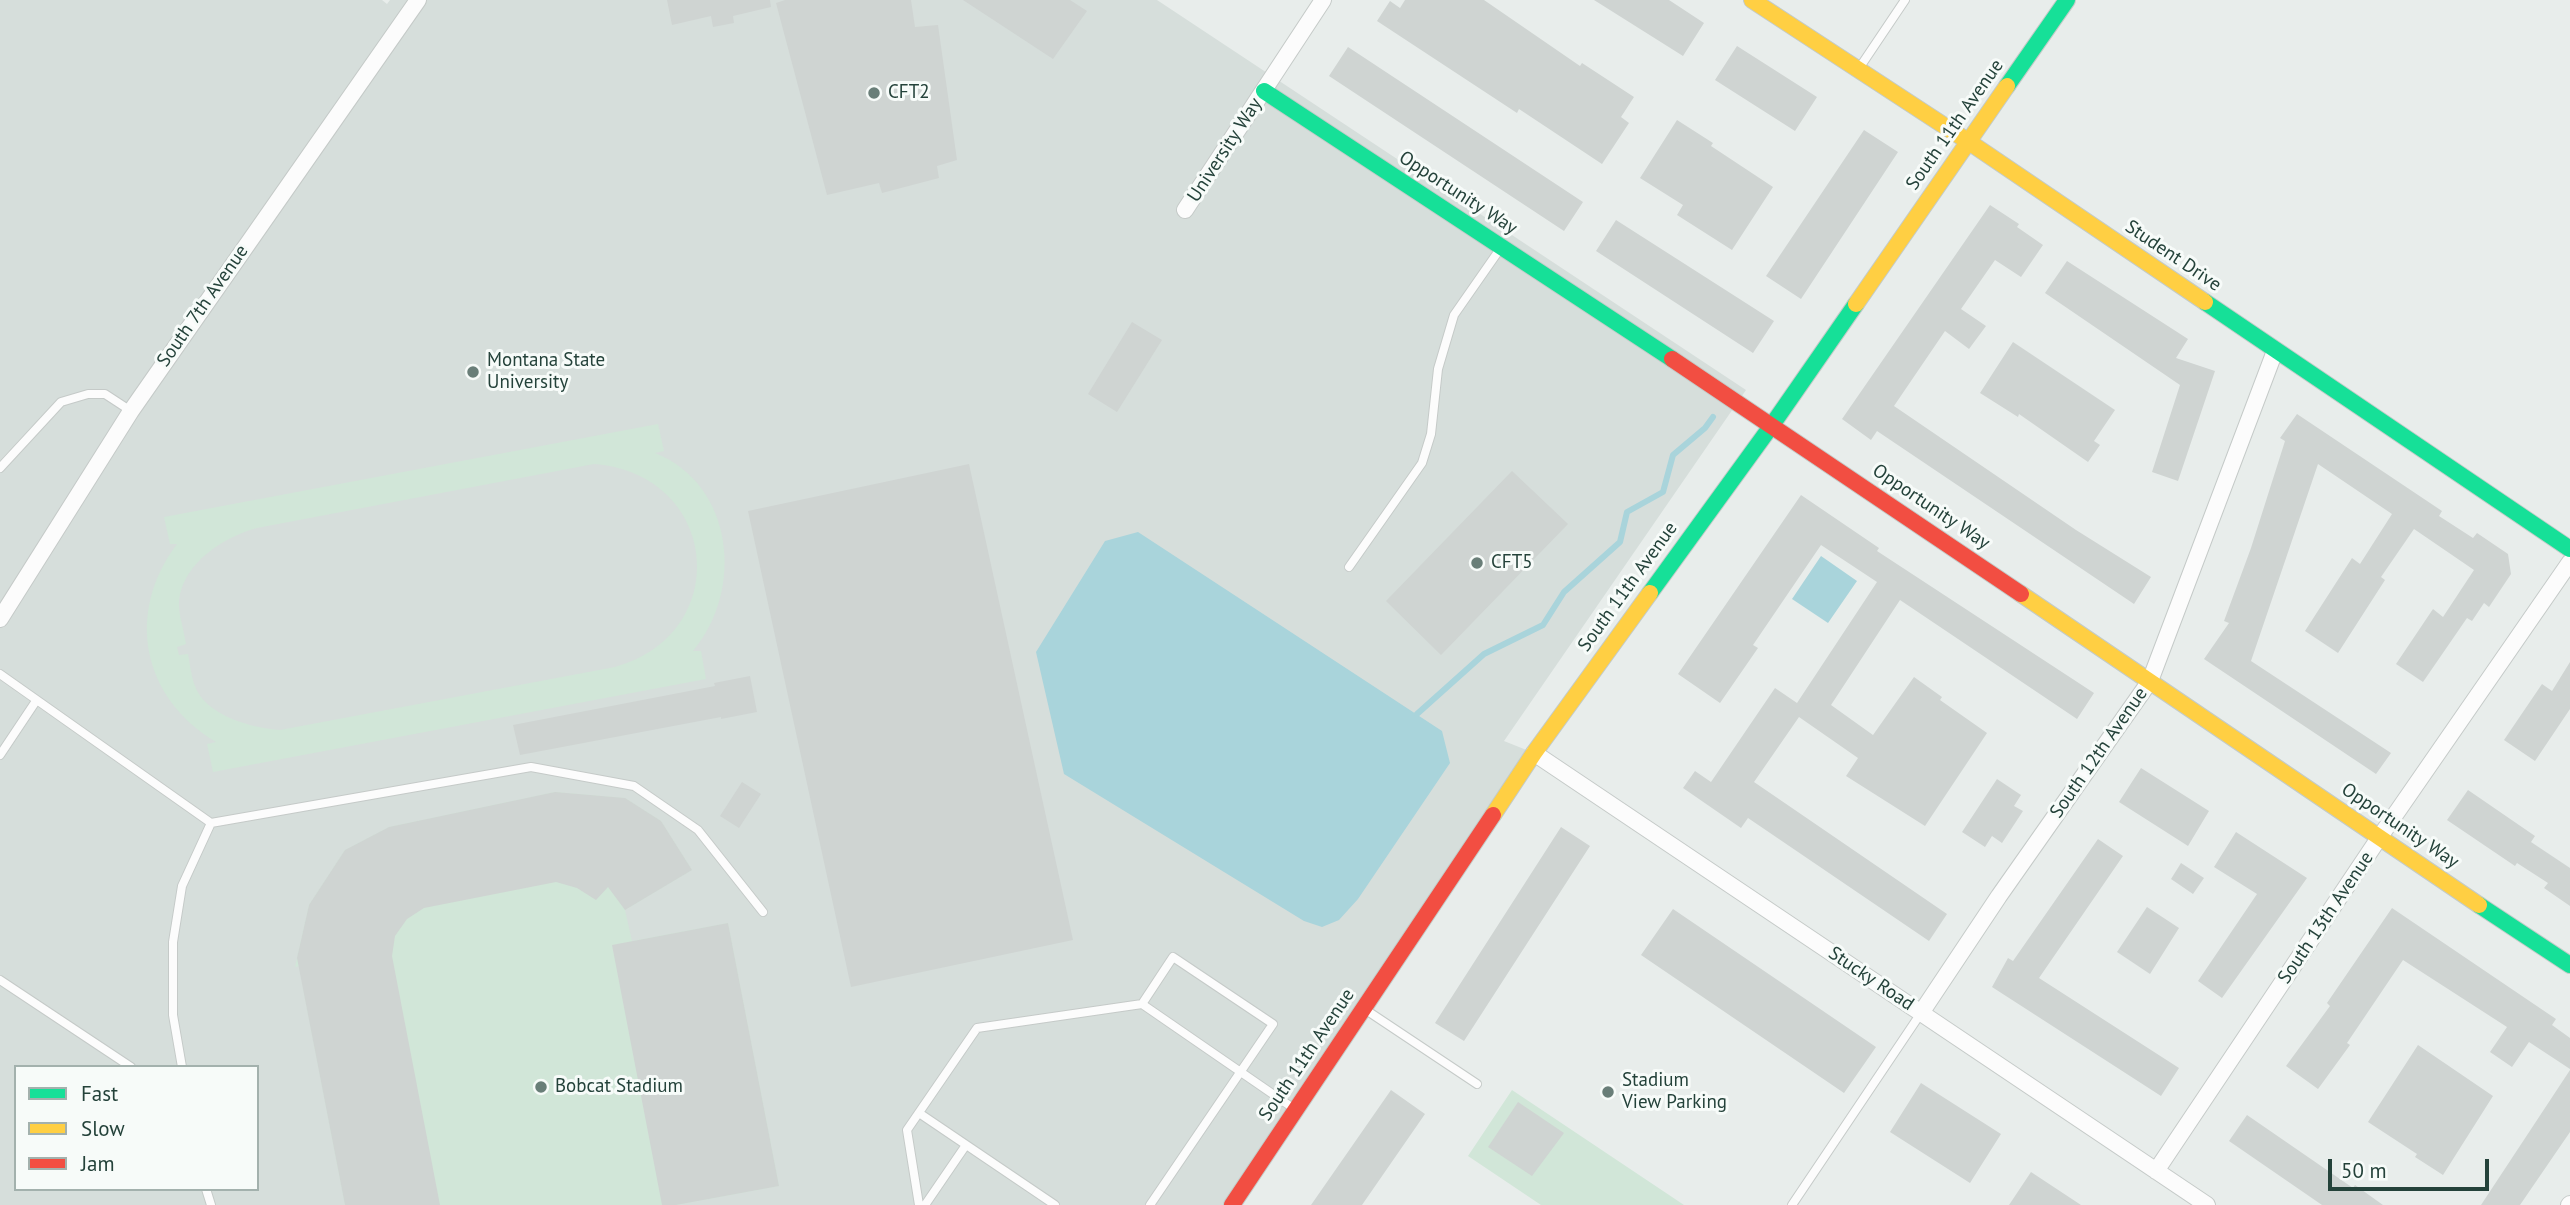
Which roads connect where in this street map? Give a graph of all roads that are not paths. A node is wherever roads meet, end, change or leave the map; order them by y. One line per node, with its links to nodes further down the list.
1 (418, 0): 12 (street, South 7th Avenue)
2 (1323, 0): 7 (street, University Way)
3 (1752, 0): 6 (street, Student Drive)
4 (1905, 0): 6 (lane)
5 (2067, 0): 8 (street, South 11th Avenue)
6 (1859, 70): 8 (street, Student Drive)
7 (1264, 90): 9 (street, University Way); 10 (street, Opportunity Way)
8 (1969, 142): 11 (street, Student Drive); 13 (street, South 11th Avenue)
9 (1185, 210)
10 (1501, 246): 13 (street, Opportunity Way); 17 (lane)
11 (2275, 351): 15 (street, Student Drive); 20 (street, South 12th Avenue)
12 (131, 411): 14 (lane); 18 (street, South 7th Avenue)
13 (1772, 425): 20 (street, Opportunity Way); 22 (street, South 11th Avenue)
14 (0, 468)
15 (2570, 549)
16 (2570, 562): 25 (street, South 13th Avenue)
17 (1349, 567)
18 (0, 619)
19 (0, 674): 21 (lane)
20 (2150, 681): 25 (street, Opportunity Way); 31 (street, South 12th Avenue)
21 (36, 701): 23 (lane); 24 (lane)
22 (1534, 752): 30 (street, South 11th Avenue); 31 (street, Stucky Road)
23 (0, 755)
24 (211, 822): 26 (lane); 33 (lane)
25 (2379, 838): 27 (street, Opportunity Way); 39 (street, South 13th Avenue)
26 (763, 912)
27 (2570, 965)
28 (0, 980): 32 (lane)
29 (1142, 1004): 34 (lane); 34 (lane); 37 (lane)
30 (1363, 1008): 35 (lane); 36 (street, South 11th Avenue)
31 (1921, 1013): 39 (street, Stucky Road); 45 (lane)
32 (128, 1065)
33 (182, 1065)
34 (1241, 1071): 36 (lane); 43 (lane)
35 (1477, 1084)
36 (1296, 1109): 44 (street, South 11th Avenue)
37 (919, 1113): 38 (lane); 40 (lane)
38 (966, 1145): 41 (lane); 42 (lane)
39 (2156, 1171): 46 (street, Stucky Road)
40 (919, 1205)
41 (925, 1205)
42 (1055, 1205)
43 (1150, 1205)
44 (1232, 1205)
45 (1792, 1205)
46 (2207, 1205)

